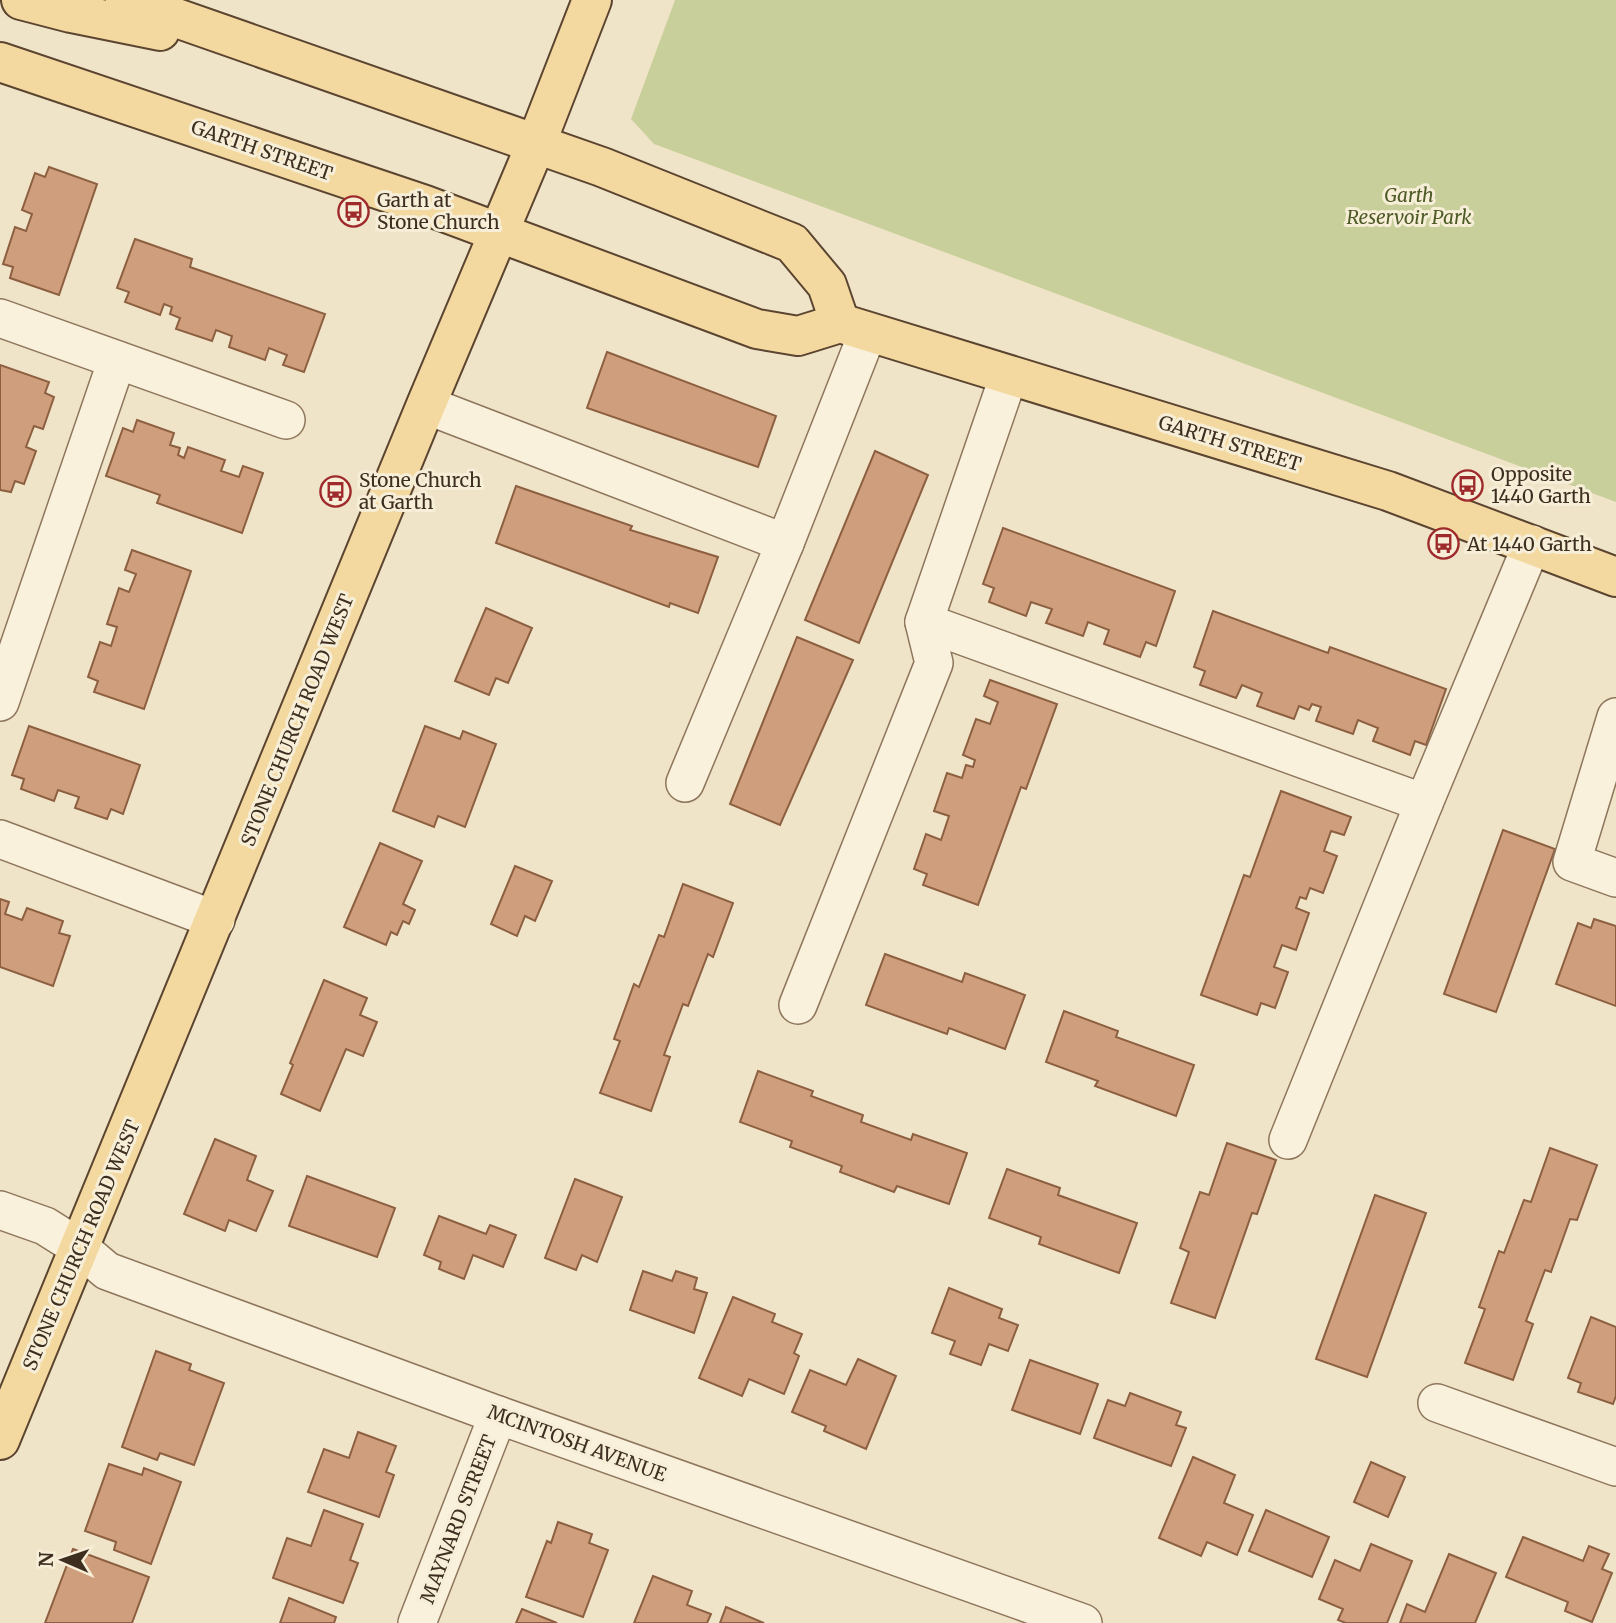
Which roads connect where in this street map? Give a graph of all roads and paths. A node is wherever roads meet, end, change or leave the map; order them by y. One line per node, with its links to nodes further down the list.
1 (22, 0): 4 (main road)
2 (125, 0): 4 (main road)
3 (592, 0): 6 (main road, STONE CHURCH ROAD WEST)
4 (282, 55): 6 (main road)
5 (0, 62): 7 (main road, GARTH STREET)
6 (536, 144): 7 (main road, STONE CHURCH ROAD WEST); 9 (main road)
7 (498, 234): 9 (main road, GARTH STREET); 12 (main road, STONE CHURCH ROAD WEST)
8 (0, 318): 10 (street)
9 (854, 327): 11 (main road, GARTH STREET); 14 (street)
10 (117, 360): 13 (street); 18 (street)
11 (1009, 375): 15 (main road, GARTH STREET); 17 (street)
12 (426, 405): 14 (street); 24 (main road, STONE CHURCH ROAD WEST)
13 (286, 420)
14 (785, 543): 20 (street)
15 (1532, 544): 16 (main road, GARTH STREET); 21 (street)
16 (1616, 577)
17 (924, 622): 21 (street); 25 (street)
18 (0, 702)
19 (1616, 717): 23 (street)
20 (685, 783)
21 (1424, 803): 26 (street)
22 (0, 839): 24 (street)
23 (1616, 878)
24 (216, 919): 28 (main road, STONE CHURCH ROAD WEST)
25 (798, 1005)
26 (1288, 1140)
27 (0, 1210): 28 (street, MCINTOSH AVENUE)
28 (80, 1248): 30 (street, MCINTOSH AVENUE); 31 (main road, STONE CHURCH ROAD WEST)
29 (1437, 1402): 32 (street)
30 (498, 1415): 33 (street, MAYNARD STREET); 34 (street, MCINTOSH AVENUE)
31 (0, 1440)
32 (1616, 1467)
33 (417, 1623)
34 (1083, 1623)

